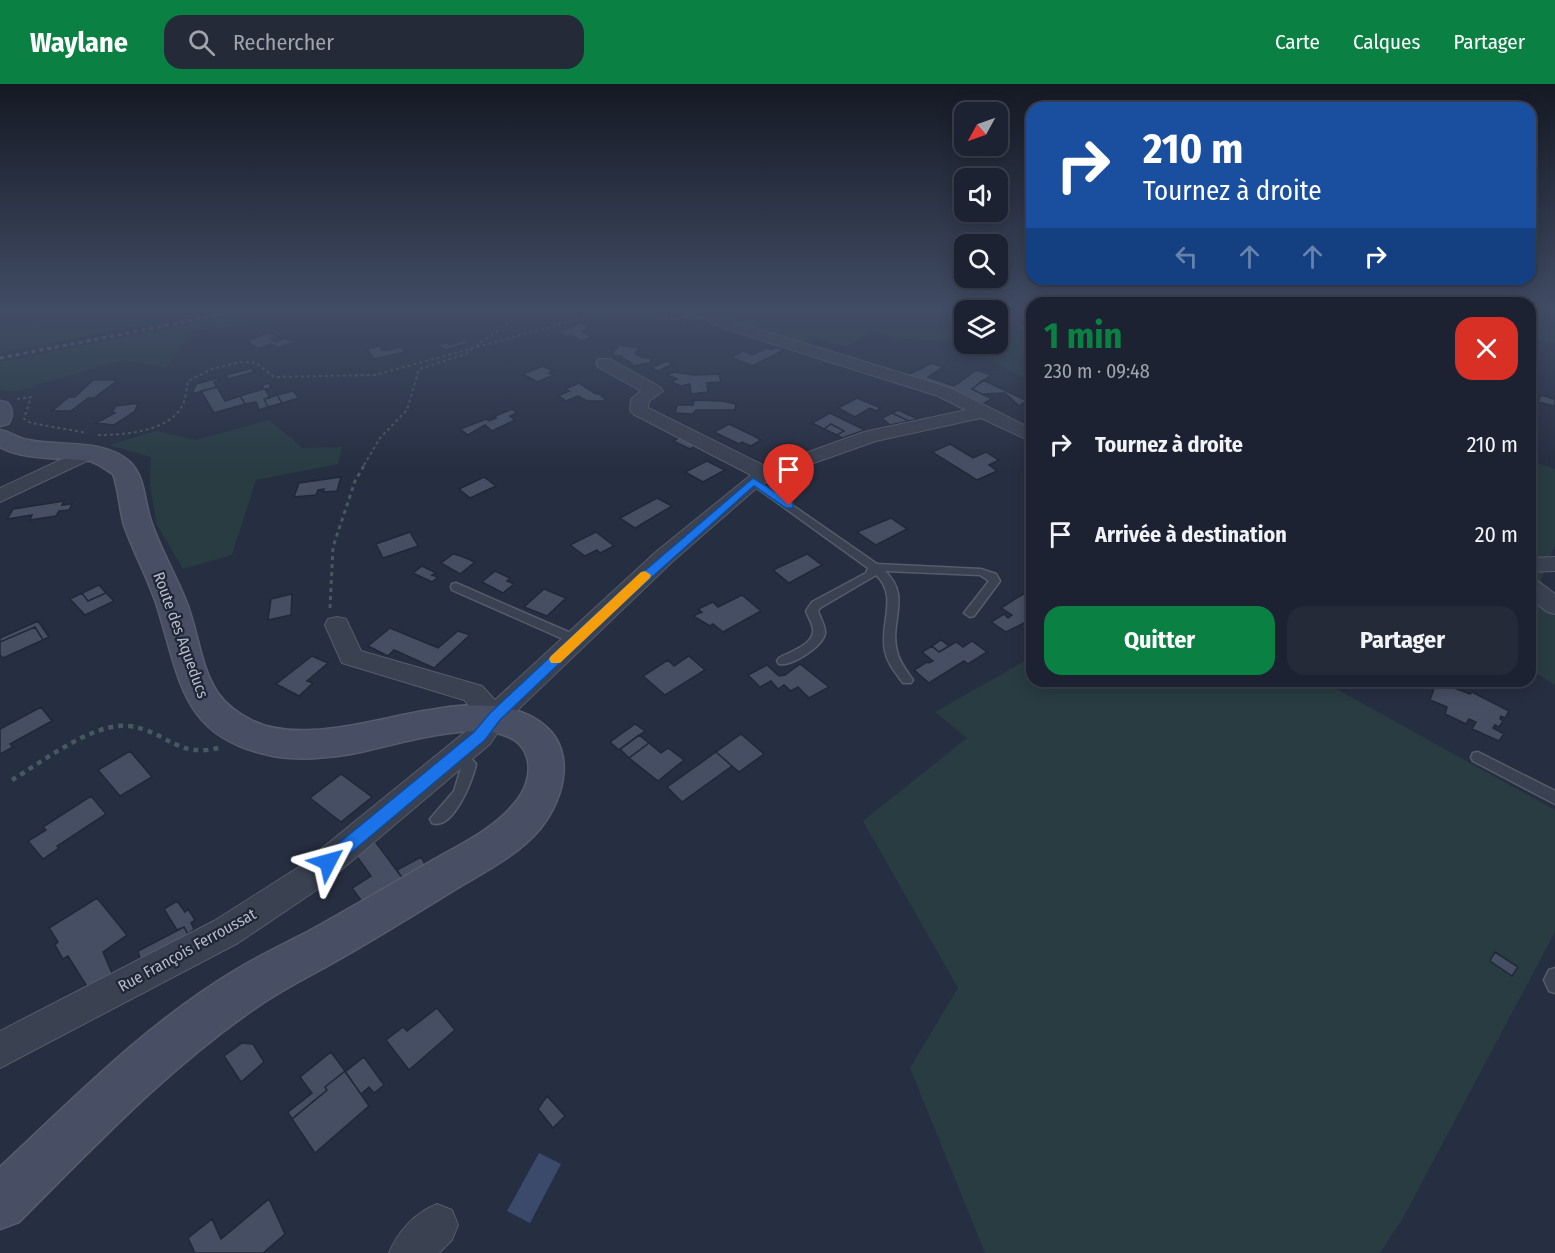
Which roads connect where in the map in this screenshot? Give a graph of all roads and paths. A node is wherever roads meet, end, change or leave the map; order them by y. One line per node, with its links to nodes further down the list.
1 (230, 365): 7 (path)
2 (259, 365): 3 (path)
3 (414, 365)
4 (433, 365): 21 (path)
5 (607, 365): 12 (street)
6 (857, 365): 8 (street)
7 (3, 409)
8 (982, 412): 9 (street); 12 (street, Rue François Ferroussat)
9 (1026, 432)
10 (0, 438): 11 (main road, Route des Aqueducs)
11 (86, 454): 13 (street); 26 (main road, Route des Aqueducs)
12 (759, 478): 16 (lane); 22 (street, Rue François Ferroussat)
13 (0, 496)
14 (1555, 564): 15 (street)
15 (1536, 566)
16 (874, 567): 20 (lane); 23 (lane); 24 (lane)
17 (456, 586): 22 (lane)
18 (1536, 591): 19 (street)
19 (1555, 606)
20 (970, 613)
21 (337, 625): 25 (street)
22 (576, 640): 25 (street, Rue François Ferroussat)
23 (783, 661)
24 (907, 680)
25 (495, 717): 26 (main road, Route des Aqueducs); 27 (street, Rue François Ferroussat); 35 (main road, Route des Aqueducs)
26 (248, 734): 29 (path)
27 (459, 754): 31 (lane); 34 (street, Rue François Ferroussat)
28 (1478, 757): 30 (lane)
29 (12, 780)
30 (1555, 798)
31 (437, 819)
32 (1555, 976): 33 (lane)
33 (1555, 985)
34 (0, 1050)
35 (0, 1203)

